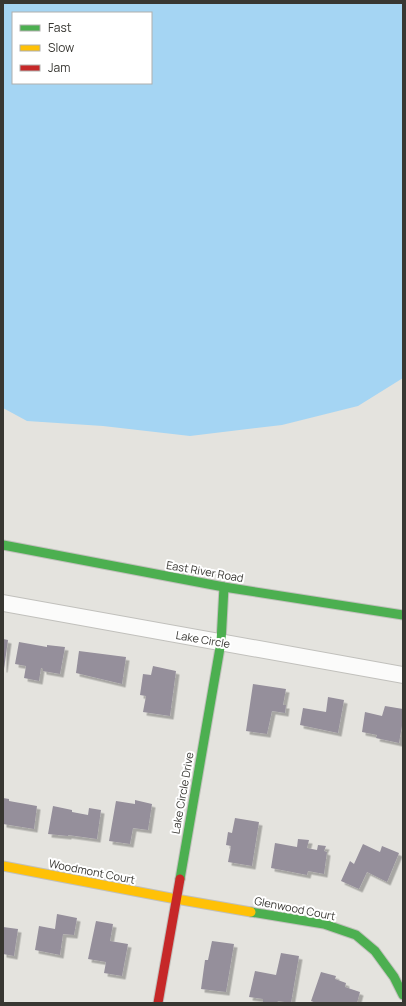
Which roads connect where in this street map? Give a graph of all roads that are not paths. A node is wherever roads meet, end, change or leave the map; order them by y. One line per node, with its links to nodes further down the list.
1 (3, 545): 2 (street, East River Road)
2 (224, 587): 4 (street, East River Road); 5 (street, Lake Circle Drive)
3 (3, 603): 5 (street, Lake Circle)
4 (403, 615)
5 (221, 642): 6 (street, Lake Circle); 8 (street, Lake Circle Drive)
6 (403, 675)
7 (3, 866): 8 (street, Woodmont Court)
8 (176, 899): 9 (street, Glenwood Court); 10 (street, Lake Circle Drive)
9 (403, 995)
10 (158, 1003)

